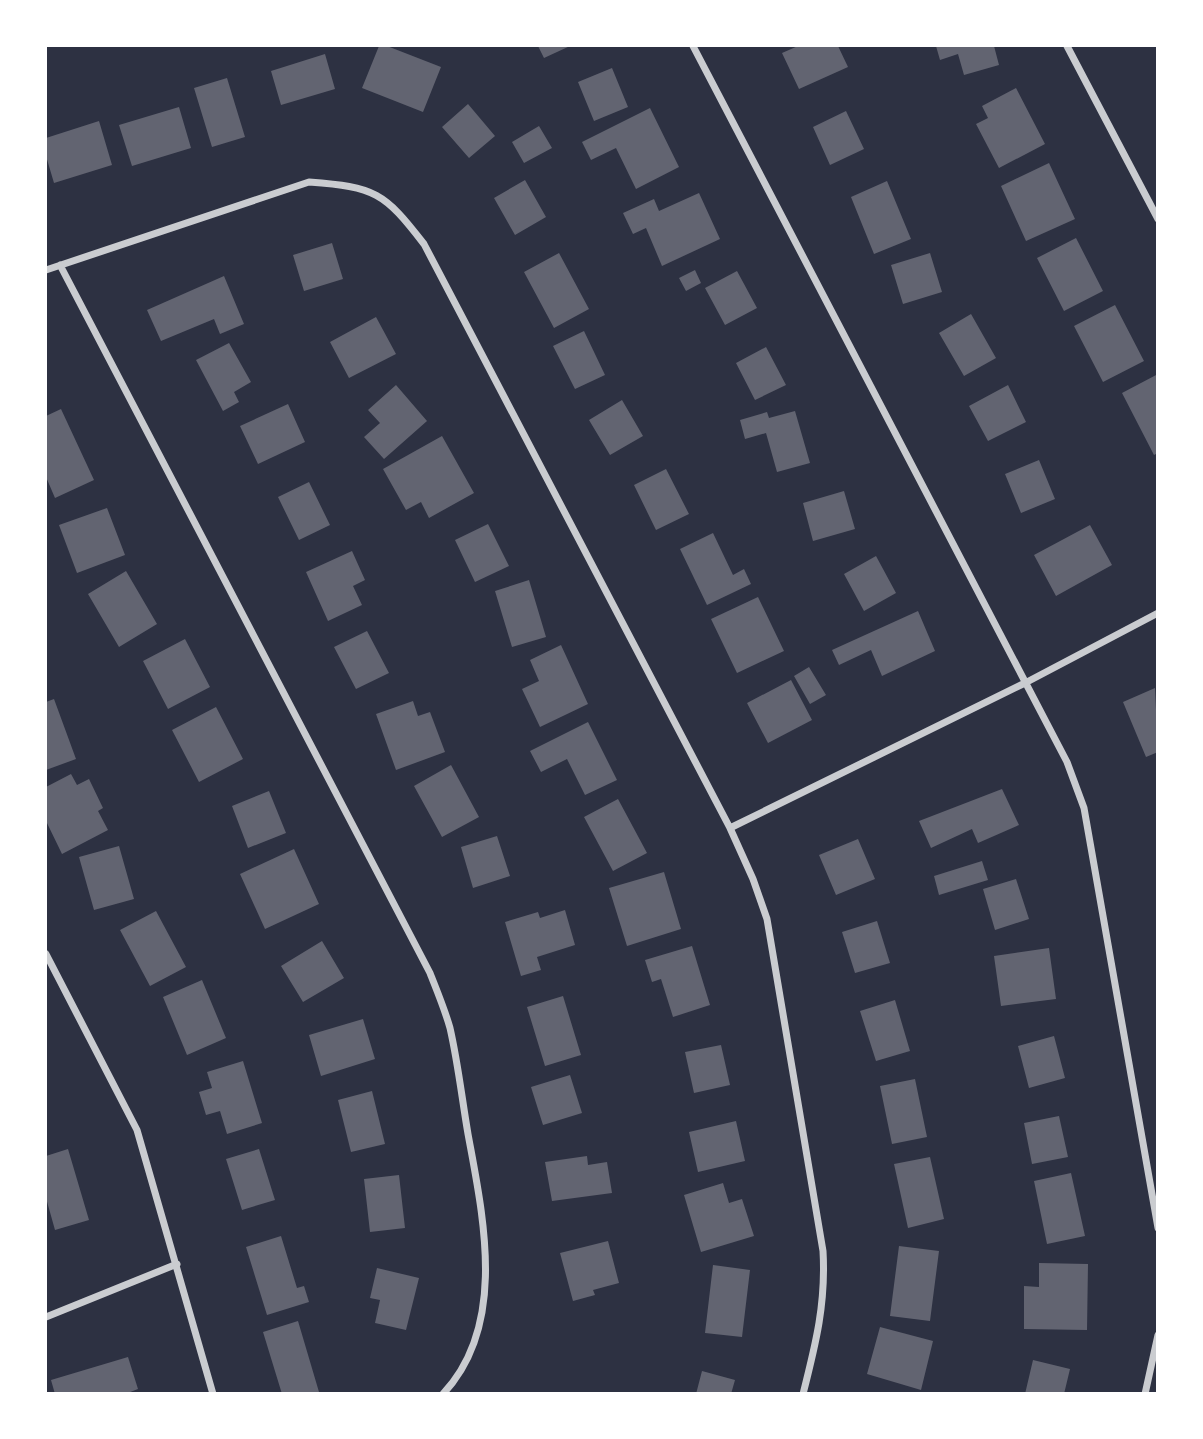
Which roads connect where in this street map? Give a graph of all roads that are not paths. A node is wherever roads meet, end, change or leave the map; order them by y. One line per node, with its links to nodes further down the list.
1 (694, 46): 7 (street)
2 (1067, 46): 3 (street)
3 (1157, 219)
4 (60, 265): 5 (street); 8 (street); 15 (street)
5 (46, 270)
6 (1157, 613): 7 (street)
7 (1025, 682): 8 (street); 10 (street)
8 (730, 828): 16 (street)
9 (46, 958): 11 (street)
10 (1157, 1228)
11 (177, 1264): 12 (street); 14 (street)
12 (46, 1317)
13 (1157, 1335): 17 (street)
14 (213, 1394)
15 (443, 1394)
16 (803, 1394)
17 (1144, 1394)

